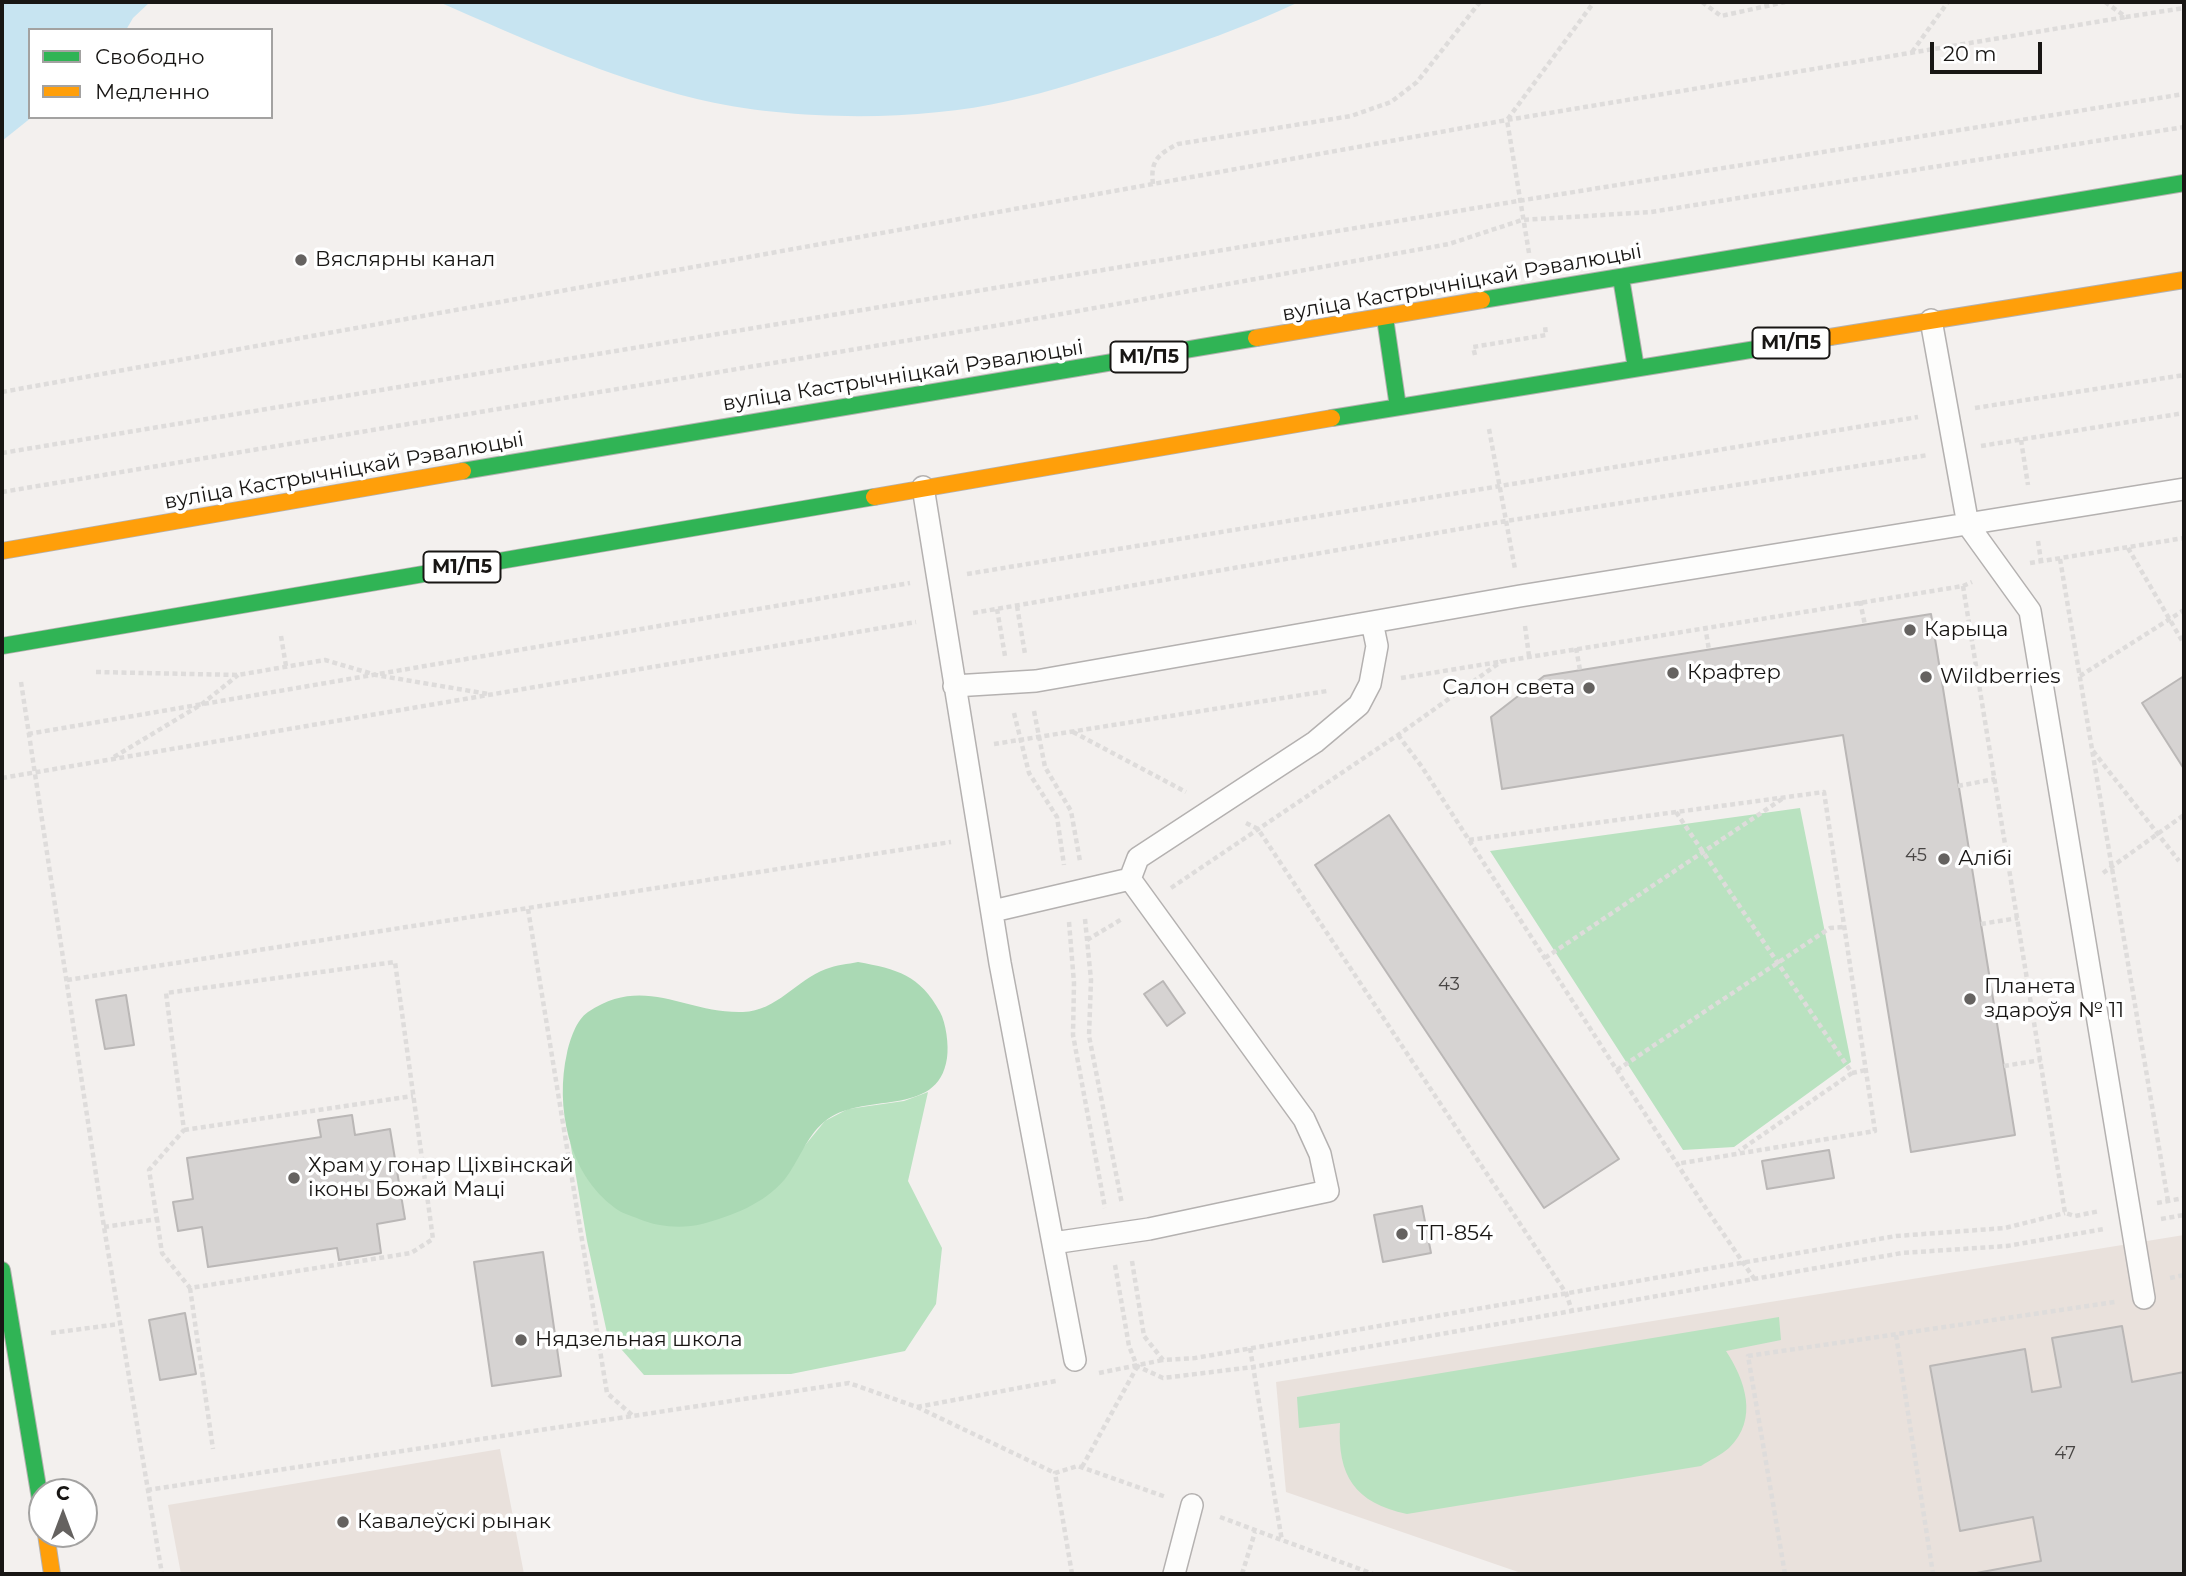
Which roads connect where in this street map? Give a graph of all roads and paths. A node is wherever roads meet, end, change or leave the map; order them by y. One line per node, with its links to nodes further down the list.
1 (1480, 2): 14 (path)
2 (1594, 2): 11 (path)
3 (1702, 2): 4 (path)
4 (1785, 2)
5 (1948, 2): 9 (path)
6 (2105, 2): 8 (path)
7 (2184, 8): 8 (path)
8 (2126, 17): 9 (path)
9 (1912, 53): 11 (path)
10 (2184, 94): 15 (path)
11 (1507, 120): 14 (path); 15 (path)
12 (2184, 127): 30 (path)
13 (2184, 183): 16 (main road, вуліца Кастрычніцкай Рэвалюцыі / М1/П5)
14 (1153, 184): 22 (path)
15 (1518, 201): 27 (path)
16 (1621, 278): 18 (main road, вуліца Кастрычніцкай Рэвалюцыі / М1/П5); 20 (main road)
17 (2184, 280): 19 (main road, М1/П5)
18 (1385, 318): 23 (main road); 34 (main road, вуліца Кастрычніцкай Рэвалюцыі / М1/П5)
19 (1931, 320): 20 (main road, М1/П5); 24 (lane)
20 (1636, 368): 23 (main road, М1/П5)
21 (2184, 375): 24 (path)
22 (2, 391)
23 (1398, 407): 28 (main road, М1/П5)
24 (1945, 413): 26 (lane); 37 (path)
25 (2184, 413): 26 (path)
26 (1953, 451): 31 (lane); 40 (path)
27 (2, 453)
28 (923, 487): 37 (lane); 49 (main road, М1/П5)
29 (2184, 489): 31 (lane)
30 (2, 492)
31 (1968, 525): 36 (lane); 45 (lane)
32 (2184, 538): 33 (path)
33 (2128, 548): 35 (path); 44 (path)
34 (2, 551)
35 (2060, 559): 36 (path); 57 (path)
36 (1999, 568): 38 (path); 89 (lane)
37 (937, 578): 43 (lane); 56 (path)
38 (1963, 586): 39 (path); 74 (path)
39 (1860, 601): 46 (path); 47 (path)
40 (1017, 606): 41 (path); 59 (path)
41 (997, 609): 43 (path); 59 (path)
42 (2184, 610): 44 (path)
43 (944, 617): 61 (lane); 62 (path)
44 (2169, 620): 48 (path); 57 (path)
45 (1372, 622): 59 (lane); 60 (lane)
46 (1865, 625)
47 (1705, 626): 50 (path); 51 (path)
48 (2184, 644)
49 (2, 646)
50 (1577, 648): 52 (path); 53 (path)
51 (1709, 650)
52 (1505, 659): 60 (path); 66 (path)
53 (1580, 670)
54 (94, 672): 55 (path)
55 (238, 675): 56 (path); 63 (path)
56 (376, 675): 62 (path); 63 (path)
57 (2080, 676): 70 (path)
58 (32, 680): 65 (path)
59 (1019, 683): 61 (lane); 67 (path); 68 (path)
60 (1370, 684): 64 (path); 77 (lane)
61 (954, 686): 69 (lane)
62 (493, 695): 71 (path)
63 (202, 704): 65 (path); 71 (path)
64 (1072, 732): 67 (path); 77 (path)
65 (28, 734): 72 (path)
66 (1398, 735): 80 (path); 83 (path)
67 (1038, 737): 68 (path); 88 (path)
68 (1019, 740): 69 (path); 88 (path)
69 (964, 749): 82 (lane)
70 (2092, 750): 81 (path); 86 (path)
71 (109, 759): 72 (path)
72 (35, 772): 73 (path); 99 (path)
73 (2, 778)
74 (1995, 779): 75 (path); 93 (path)
75 (1958, 786)
76 (1783, 798): 78 (path); 84 (path); 95 (path)
77 (1216, 807): 80 (path); 87 (lane)
78 (1676, 812): 83 (path); 84 (path)
79 (2184, 814): 81 (path)
80 (1258, 829): 90 (path); 122 (path)
81 (2157, 834): 85 (path); 86 (path)
82 (978, 838): 91 (path); 92 (lane)
83 (1469, 840): 97 (path)
84 (1703, 852): 97 (path); 98 (path)
85 (2179, 861)
86 (2111, 866): 89 (path); 109 (path)
87 (1130, 879): 88 (lane); 90 (lane)
88 (1073, 893): 92 (lane); 96 (path); 116 (path)
89 (2077, 893): 114 (lane)
90 (1147, 904): 96 (path); 116 (lane)
91 (528, 909): 99 (path); 135 (path)
92 (993, 911): 117 (lane)
93 (2019, 918): 94 (path); 100 (path)
94 (1981, 924)
95 (1843, 927): 98 (path); 103 (path)
96 (1087, 940): 116 (path)
97 (1545, 958): 102 (path)
98 (1778, 963): 102 (path); 104 (path)
99 (67, 980): 115 (path)
100 (2041, 1060): 101 (path); 110 (path)
101 (2004, 1066)
102 (1617, 1070): 108 (path)
103 (1866, 1070): 104 (path); 107 (path)
104 (1852, 1073): 107 (path)
105 (413, 1096): 106 (path); 106 (path); 121 (path)
106 (184, 1130): 113 (path)
107 (1736, 1154): 108 (path)
108 (1676, 1164): 118 (path)
109 (2168, 1201)
110 (2065, 1213): 112 (path); 118 (path)
111 (2184, 1215): 114 (path)
112 (2075, 1216)
113 (156, 1219): 115 (path); 121 (path)
114 (2133, 1224): 120 (path); 123 (lane)
115 (104, 1227): 125 (path)
116 (1118, 1233): 117 (lane); 129 (path); 130 (path)
117 (1053, 1243): 132 (lane)
118 (1742, 1264): 120 (path); 122 (path)
119 (2, 1270): 127 (main road)
120 (1755, 1280): 124 (path)
121 (190, 1288): 136 (path)
122 (1566, 1293): 124 (path); 128 (path)
123 (2144, 1298): 126 (path)
124 (1572, 1311): 131 (path)
125 (120, 1324): 127 (path); 140 (path)
126 (1896, 1335): 151 (path); 152 (path)
127 (13, 1338): 139 (main road)
128 (1250, 1348): 129 (path); 131 (path)
129 (1163, 1360): 130 (path)
130 (1137, 1366): 131 (path); 133 (path); 137 (path)
131 (1253, 1367): 143 (path)
132 (1072, 1369): 134 (path)
133 (1096, 1374)
134 (917, 1406): 135 (path); 138 (path)
135 (633, 1416): 140 (path)
136 (213, 1448)
137 (1082, 1467): 138 (path); 141 (path)
138 (1055, 1473): 147 (path)
139 (36, 1478)
140 (147, 1490): 146 (path)
141 (1192, 1506): 142 (path); 148 (lane)
142 (1255, 1532): 143 (path); 149 (path)
143 (1282, 1542): 150 (path)
144 (48, 1548): 145 (main road)
145 (52, 1574)
146 (162, 1574)
147 (1072, 1574)
148 (1174, 1574)
149 (1242, 1574)
150 (1373, 1574)
151 (1784, 1574)
152 (1933, 1574)

